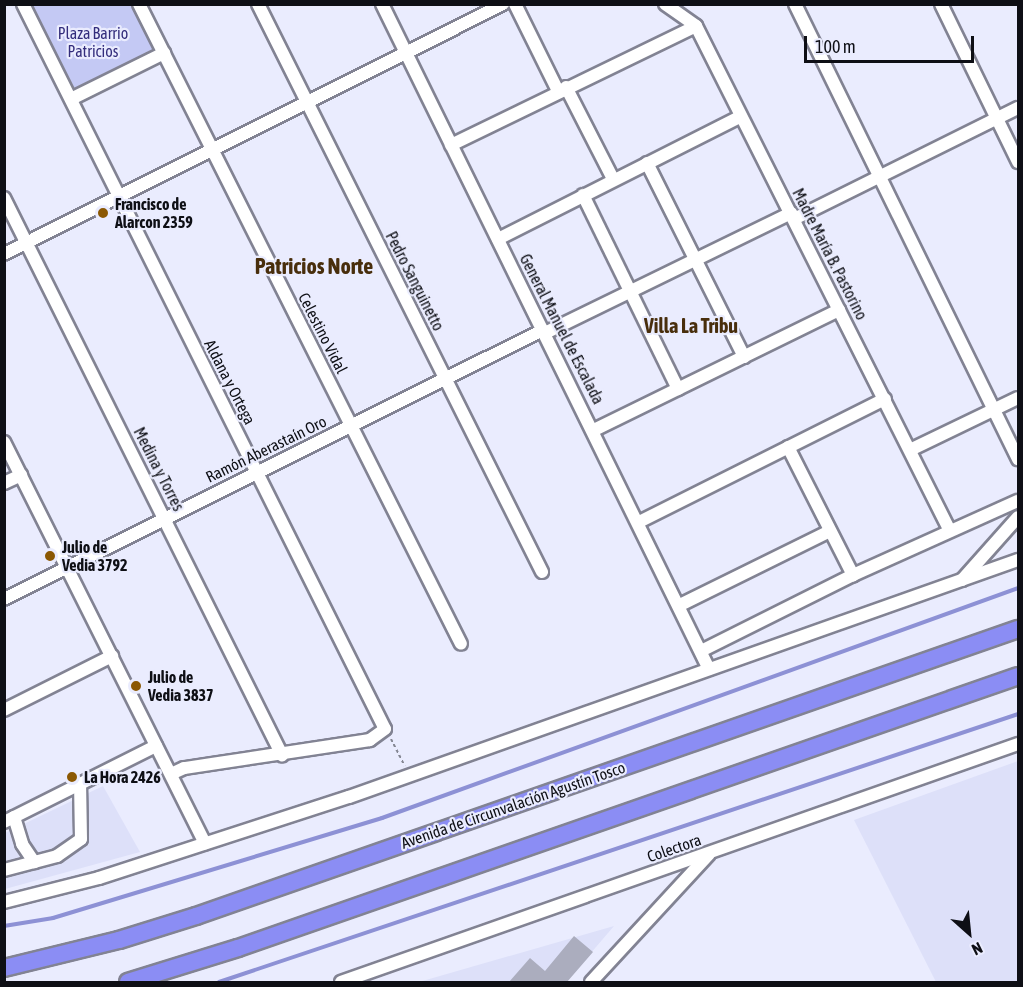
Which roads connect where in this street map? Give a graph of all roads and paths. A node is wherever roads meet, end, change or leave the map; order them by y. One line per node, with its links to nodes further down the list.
1 (23, 4): 14 (street, Aldana y Ortega)
2 (140, 4): 11 (street, Celestino Vidal)
3 (258, 4): 15 (street, Pedro Sanguinetto)
4 (382, 4): 12 (street, General Manuel de Escalada)
5 (503, 4): 12 (street)
6 (515, 4): 13 (street)
7 (665, 4): 10 (street, Madre María B. Pastorino)
8 (795, 4): 23 (street)
9 (940, 4): 18 (street)
10 (696, 26): 13 (street); 17 (street, Madre María B. Pastorino)
11 (164, 53): 14 (street); 20 (street, Celestino Vidal)
12 (406, 53): 15 (street); 19 (street, General Manuel de Escalada)
13 (562, 89): 19 (street); 24 (street)
14 (71, 99): 26 (street, Aldana y Ortega)
15 (307, 102): 20 (street); 37 (street, Pedro Sanguinetto)
16 (1018, 108): 18 (street, Ramón Aberastaín Oro)
17 (741, 116): 22 (street); 28 (street, Madre María B. Pastorino)
18 (997, 119): 21 (street); 23 (street, Ramón Aberastaín Oro)
19 (451, 145): 29 (street, General Manuel de Escalada)
20 (212, 150): 26 (street); 42 (street, Celestino Vidal)
21 (1018, 162)
22 (647, 163): 24 (street); 32 (street)
23 (881, 176): 28 (street, Ramón Aberastaín Oro); 41 (street)
24 (613, 179): 25 (street)
25 (583, 195): 29 (street); 33 (street)
26 (119, 197): 30 (street); 48 (street, Aldana y Ortega)
27 (4, 198): 30 (street, Medina y Torres)
28 (793, 216): 32 (street, Ramón Aberastaín Oro); 34 (street, Madre María B. Pastorino)
29 (498, 239): 35 (street, General Manuel de Escalada)
30 (27, 243): 31 (street); 53 (street, Medina y Torres)
31 (4, 254)
32 (695, 260): 33 (street, Ramón Aberastaín Oro); 36 (street)
33 (631, 291): 35 (street, Ramón Aberastaín Oro); 38 (street)
34 (839, 310): 36 (street); 40 (street, Madre María B. Pastorino)
35 (544, 332): 37 (street, Ramón Aberastaín Oro); 43 (street, General Manuel de Escalada)
36 (744, 357): 38 (street)
37 (446, 379): 42 (street, Ramón Aberastaín Oro); 59 (street, Pedro Sanguinetto)
38 (678, 389): 43 (street)
39 (1018, 398): 41 (street)
40 (885, 399): 45 (street); 46 (street, Madre María B. Pastorino)
41 (994, 410): 46 (street); 47 (street)
42 (352, 425): 48 (street, Ramón Aberastaín Oro); 66 (street, Celestino Vidal)
43 (594, 430): 54 (street, General Manuel de Escalada)
44 (4, 442): 49 (street)
45 (788, 447): 54 (street); 55 (street)
46 (910, 450): 56 (street, Madre María B. Pastorino)
47 (1018, 459)
48 (257, 472): 53 (street, Ramón Aberastaín Oro); 73 (street, Aldana y Ortega)
49 (21, 475): 50 (street); 58 (street)
50 (4, 483)
51 (1018, 501): 56 (street)
52 (1018, 517): 61 (street)
53 (165, 518): 58 (street, Ramón Aberastaín Oro); 76 (street, Medina y Torres)
54 (639, 522): 63 (street, General Manuel de Escalada)
55 (830, 531): 60 (street); 63 (street)
56 (950, 531): 60 (street)
57 (1018, 560): 61 (street)
58 (67, 567): 62 (street, Ramón Aberastaín Oro); 68 (street)
59 (542, 572)
60 (853, 574): 67 (street)
61 (961, 580): 70 (street)
62 (4, 599)
63 (680, 605): 67 (street, General Manuel de Escalada)
64 (1018, 616): 69 (highway)
65 (1018, 629): 69 (highway, Avenida de Circunvalación Agustín Tosco)
66 (461, 644)
67 (703, 650): 70 (street, General Manuel de Escalada)
68 (111, 656): 72 (street); 75 (street)
69 (913, 665): 86 (highway, Avenida de Circunvalación Agustín Tosco)
70 (709, 669): 78 (street)
71 (1018, 676): 87 (highway)
72 (4, 710)
73 (385, 729): 76 (street); 78 (path)
74 (1018, 744): 82 (street, Colectora)
75 (156, 746): 77 (street); 79 (street)
76 (282, 755): 77 (street)
77 (171, 774): 81 (street)
78 (409, 774): 81 (street)
79 (80, 784): 80 (street); 83 (street)
80 (9, 819): 83 (street)
81 (205, 844): 85 (street)
82 (710, 853): 88 (street, Colectora); 89 (street)
83 (34, 862): 84 (street)
84 (4, 870)
85 (4, 902)
86 (4, 968)
87 (128, 982)
88 (341, 982)
89 (591, 982)

